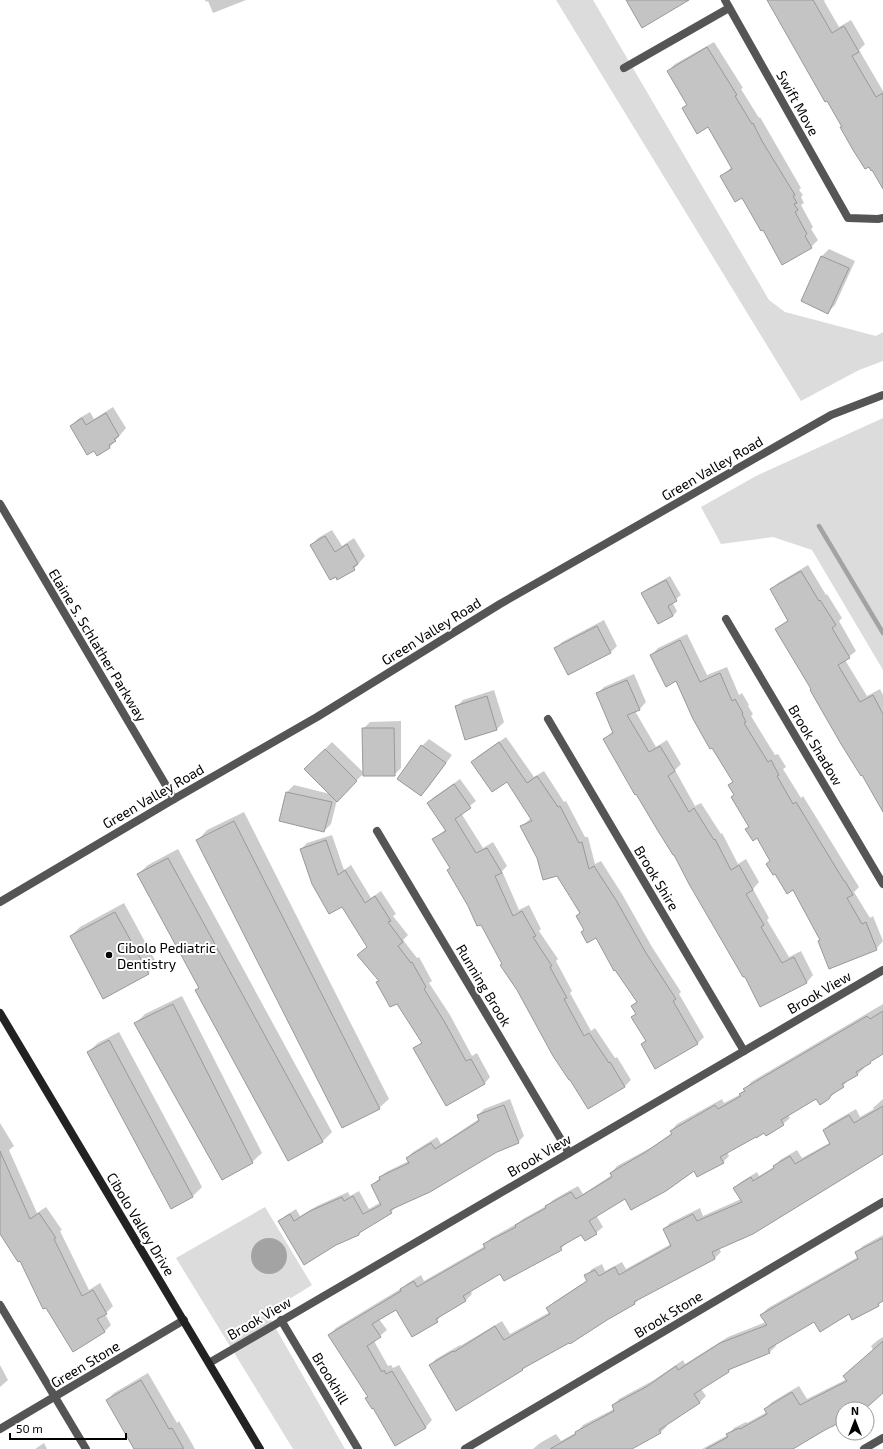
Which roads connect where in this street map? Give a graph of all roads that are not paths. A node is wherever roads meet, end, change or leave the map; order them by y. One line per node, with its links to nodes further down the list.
1 (725, 0): 2 (street, Swift Move)
2 (729, 8): 3 (street); 4 (street, Swift Move)
3 (624, 68)
4 (883, 218)
5 (883, 395): 9 (street, Green Valley Road)
6 (0, 504): 9 (street, Elaine S. Schlather Parkway)
7 (726, 619): 11 (street, Brook Shadow)
8 (548, 719): 15 (street, Brook Shire)
9 (174, 799): 12 (street, Green Valley Road)
10 (377, 831): 16 (street, Running Brook)
11 (883, 884)
12 (0, 902)
13 (883, 970): 15 (street, Brook View)
14 (0, 1013): 19 (main road, Cibolo Valley Drive)
15 (744, 1051): 16 (street, Brook View)
16 (569, 1153): 20 (street, Brook View)
17 (883, 1202): 28 (street, Brook Stone)
18 (0, 1305): 22 (street)
19 (184, 1320): 21 (main road, Cibolo Valley Drive); 22 (street, Green Stone)
20 (281, 1320): 21 (street, Brook View); 27 (street, Brookhill)
21 (209, 1363): 26 (main road, Cibolo Valley Drive)
22 (54, 1397): 23 (street, Green Stone); 25 (street)
23 (0, 1429)
24 (883, 1438): 29 (street)
25 (86, 1449)
26 (260, 1449)
27 (358, 1449)
28 (465, 1449)
29 (864, 1449)

